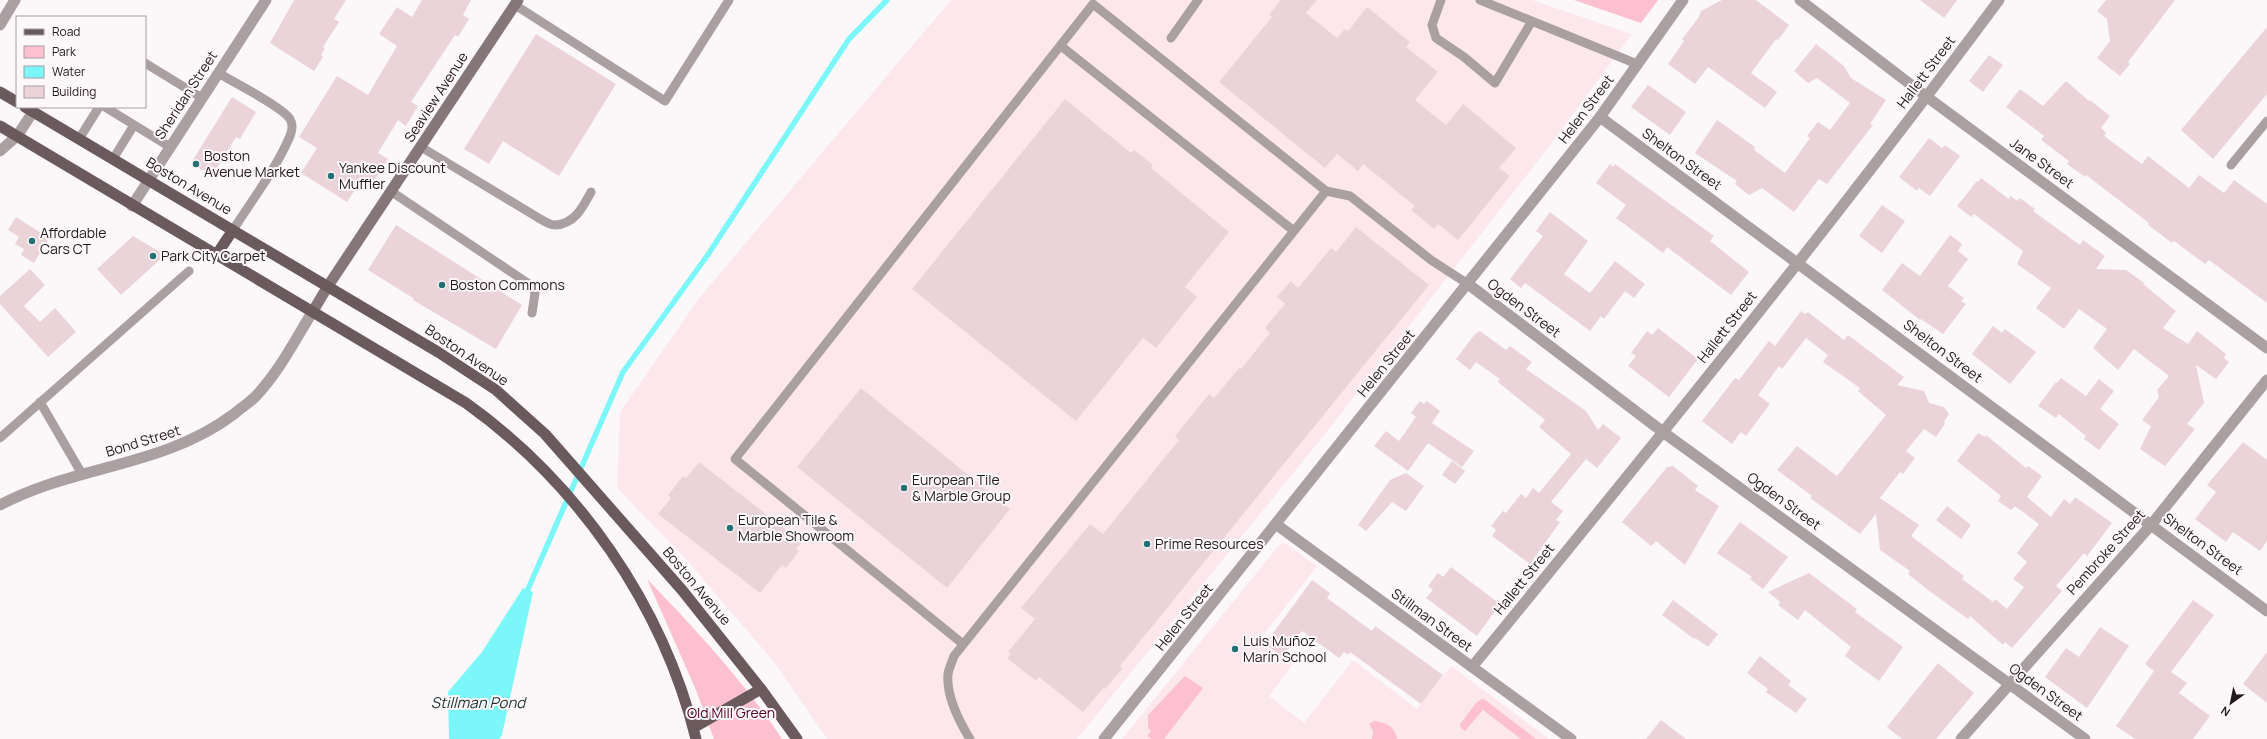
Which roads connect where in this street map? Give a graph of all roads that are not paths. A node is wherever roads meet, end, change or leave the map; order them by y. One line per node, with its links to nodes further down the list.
1 (15, 0): 12 (street)
2 (266, 0): 17 (street, Sheridan Street)
3 (729, 0): 10 (lane)
4 (1198, 0): 13 (lane)
5 (1441, 0): 11 (lane)
6 (1480, 0): 11 (lane)
7 (1683, 0): 16 (street, Helen Street)
8 (1800, 0): 19 (street, Jane Street)
9 (1999, 0): 19 (street, Hallett Street)
10 (517, 3): 32 (main road, Seaview Avenue)
11 (1532, 21): 16 (lane)
12 (0, 25)
13 (1171, 38)
14 (1060, 46): 37 (lane); 42 (lane); 60 (lane)
15 (146, 64): 20 (lane)
16 (1637, 64): 25 (street, Helen Street)
17 (218, 73): 20 (street, Sheridan Street); 41 (lane)
18 (0, 92): 21 (main road)
19 (1927, 97): 44 (street, Hallett Street); 50 (street, Jane Street)
20 (202, 98): 31 (street, Sheridan Street)
21 (16, 101)
22 (98, 108): 30 (lane)
23 (107, 108): 27 (lane)
24 (32, 109): 29 (street); 30 (main road, Boston Avenue)
25 (1600, 117): 44 (street, Shelton Street); 46 (street, Helen Street)
26 (2267, 121): 35 (lane)
27 (134, 125): 31 (lane); 34 (lane)
28 (0, 126): 29 (main road)
29 (17, 136): 33 (street); 40 (main road)
30 (80, 139): 34 (main road, Boston Avenue)
31 (170, 147): 36 (street, Sheridan Street)
32 (421, 147): 38 (main road, Seaview Avenue); 39 (lane)
33 (0, 151)
34 (114, 159): 36 (main road, Boston Avenue)
35 (2231, 164)
36 (149, 180): 40 (street, Sheridan Street); 41 (main road, Boston Avenue)
37 (1326, 191): 42 (lane); 46 (lane)
38 (392, 192): 47 (main road, Seaview Avenue); 49 (lane)
39 (591, 192)
40 (132, 206): 43 (main road)
41 (233, 230): 43 (main road); 47 (main road, Boston Avenue)
42 (1294, 231): 60 (lane)
43 (217, 254): 48 (main road)
44 (1797, 262): 53 (street, Hallett Street); 57 (street, Shelton Street)
45 (189, 271): 52 (lane)
46 (1468, 284): 53 (street, Ogden Street); 58 (street, Helen Street)
47 (328, 286): 48 (main road, Seaview Avenue); 63 (main road, Boston Avenue)
48 (313, 311): 55 (street, Bond Street); 64 (main road)
49 (532, 313)
50 (2267, 348)
51 (2267, 380): 57 (street, Pembroke Street)
52 (40, 402): 54 (lane); 55 (lane)
53 (1663, 432): 61 (street, Hallett Street); 62 (street, Ogden Street)
54 (0, 438)
55 (82, 474): 56 (street, Bond Street)
56 (0, 505)
57 (2151, 524): 59 (street, Shelton Street); 62 (street, Pembroke Street)
58 (1277, 525): 61 (street, Stillman Street); 67 (street, Helen Street)
59 (2267, 610)
60 (963, 644): 66 (lane)
61 (1472, 668): 68 (street, Stillman Street)
62 (2009, 683): 69 (street, Pembroke Street); 70 (street, Ogden Street)
63 (761, 689): 64 (main road); 65 (main road, Boston Avenue)
64 (695, 734)
65 (798, 739)
66 (970, 739)
67 (1104, 739)
68 (1571, 739)
69 (1961, 739)
70 (2085, 739)

